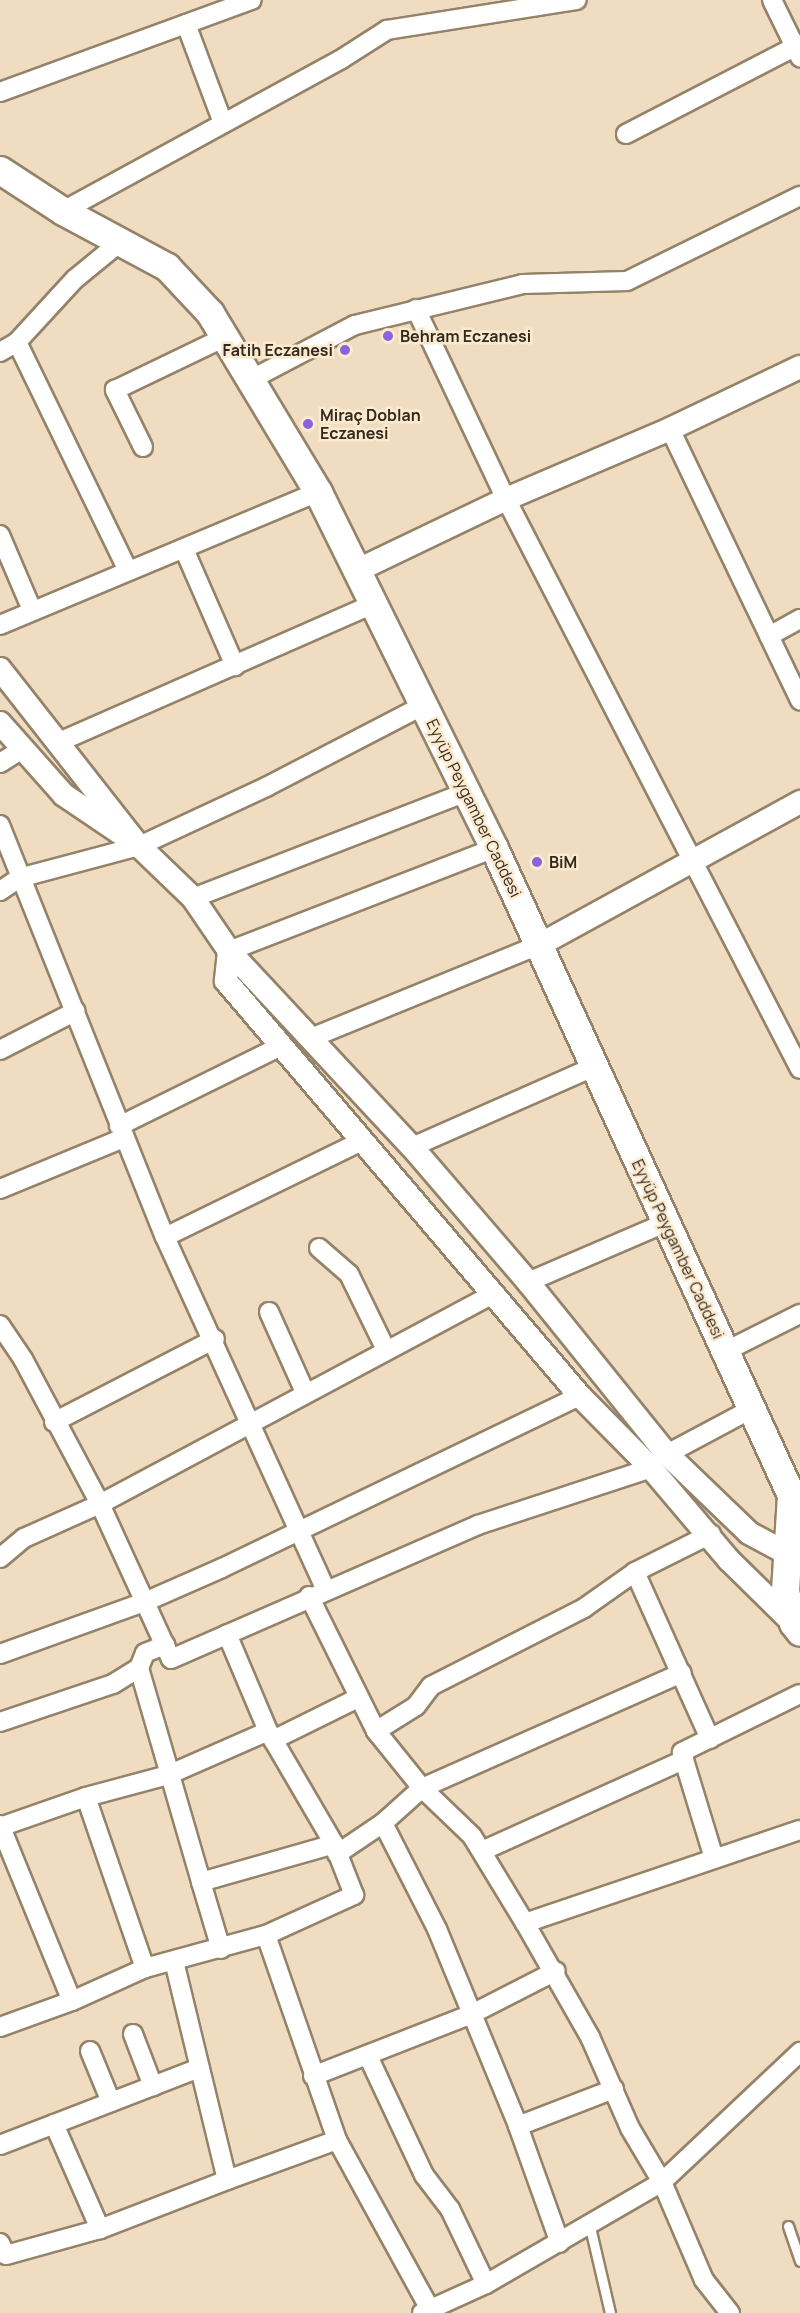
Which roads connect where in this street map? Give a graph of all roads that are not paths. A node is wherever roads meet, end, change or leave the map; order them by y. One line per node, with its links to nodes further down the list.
1 (252, 0): 4 (street)
2 (577, 0): 7 (street)
3 (772, 0): 5 (street)
4 (186, 24): 6 (street); 7 (street)
5 (798, 49): 8 (street)
6 (0, 92)
7 (224, 123): 11 (street)
8 (626, 134)
9 (0, 170): 11 (main road, Eyyüp Peygamber Caddesi)
10 (800, 196): 13 (street)
11 (63, 211): 12 (main road, Eyyüp Peygamber Caddesi)
12 (120, 242): 14 (main road, Eyyüp Peygamber Caddesi); 15 (street)
13 (416, 309): 18 (street); 22 (street)
14 (225, 337): 18 (main road, Eyyüp Peygamber Caddesi); 20 (street)
15 (17, 342): 16 (street); 26 (street)
16 (0, 352)
17 (800, 367): 19 (street)
18 (252, 380): 21 (main road, Eyyüp Peygamber Caddesi)
19 (670, 429): 22 (street); 31 (street)
20 (143, 447)
21 (318, 492): 24 (street); 25 (main road, Eyyüp Peygamber Caddesi)
22 (506, 499): 25 (street); 45 (street)
23 (0, 535): 28 (street)
24 (184, 549): 26 (street); 32 (street)
25 (358, 570): 27 (main road, Eyyüp Peygamber Caddesi)
26 (128, 571): 28 (street)
27 (375, 603): 32 (street); 35 (main road, Eyyüp Peygamber Caddesi)
28 (32, 610): 30 (street)
29 (800, 619): 31 (street)
30 (0, 625)
31 (769, 636): 34 (street)
32 (235, 666): 37 (street)
33 (0, 669): 37 (street)
34 (800, 700)
35 (424, 705): 40 (main road, Eyyüp Peygamber Caddesi); 43 (street)
36 (0, 723): 38 (street)
37 (59, 742): 43 (street)
38 (22, 749): 39 (street); 43 (street)
39 (0, 764)
40 (466, 792): 44 (main road, Eyyüp Peygamber Caddesi); 48 (street)
41 (800, 802): 45 (street)
42 (0, 825): 46 (street)
43 (139, 846): 46 (street); 48 (street)
44 (494, 848): 49 (main road, Eyyüp Peygamber Caddesi); 50 (street)
45 (692, 858): 49 (street); 56 (street)
46 (20, 878): 47 (street); 51 (street)
47 (0, 891)
48 (193, 898): 50 (street)
49 (539, 945): 52 (street); 55 (main road, Eyyüp Peygamber Caddesi)
50 (229, 951): 52 (street); 53 (street)
51 (76, 1011): 54 (street); 57 (street)
52 (311, 1038): 59 (street)
53 (281, 1046): 57 (street); 58 (street)
54 (0, 1050)
55 (593, 1067): 59 (street); 61 (main road, Eyyüp Peygamber Caddesi)
56 (800, 1069)
57 (121, 1132): 60 (street); 62 (street)
58 (364, 1140): 62 (street); 65 (street)
59 (412, 1147): 64 (street)
60 (0, 1189)
61 (666, 1222): 64 (street); 71 (main road, Eyyüp Peygamber Caddesi)
62 (165, 1237): 69 (street)
63 (319, 1248): 70 (street)
64 (528, 1282): 77 (street)
65 (493, 1294): 70 (street); 73 (street)
66 (269, 1312): 72 (street)
67 (800, 1314): 71 (street)
68 (0, 1325): 75 (street)
69 (215, 1339): 75 (street); 76 (street)
70 (386, 1350): 72 (street)
71 (726, 1351): 74 (main road, Eyyüp Peygamber Caddesi)
72 (305, 1392): 76 (street)
73 (580, 1396): 77 (street); 80 (street)
74 (753, 1408): 77 (street); 78 (main road, Eyyüp Peygamber Caddesi)
75 (54, 1422): 79 (street)
76 (251, 1422): 79 (street); 80 (street)
77 (658, 1461): 81 (street); 83 (street); 85 (street)
78 (796, 1493): 83 (main road, Eyyüp Peygamber Caddesi)
79 (100, 1504): 82 (street); 86 (street)
80 (300, 1532): 85 (street); 86 (street)
81 (711, 1534): 84 (street); 87 (street)
82 (0, 1558)
83 (795, 1558): 87 (main road, Eyyüp Peygamber Caddesi)
84 (635, 1572): 92 (street); 96 (street)
85 (317, 1593): 88 (street); 94 (street)
86 (147, 1601): 89 (street); 90 (street)
87 (796, 1627)
88 (227, 1634): 89 (street); 97 (street)
89 (165, 1645): 91 (street)
90 (1, 1651)
91 (139, 1668): 95 (street); 100 (street)
92 (682, 1673): 98 (street); 101 (street)
93 (800, 1694): 98 (street)
94 (358, 1698): 96 (street); 97 (street)
95 (0, 1722)
96 (376, 1731): 101 (street)
97 (271, 1736): 100 (street); 106 (street)
98 (710, 1739): 99 (street)
99 (684, 1760): 107 (street); 108 (street)
100 (168, 1775): 102 (street); 109 (street)
101 (422, 1788): 103 (street); 107 (street)
102 (86, 1797): 104 (street); 114 (street)
103 (383, 1823): 106 (street); 117 (street)
104 (0, 1826): 116 (street)
105 (800, 1830): 108 (street)
106 (335, 1849): 109 (street); 111 (street)
107 (482, 1851): 110 (street)
108 (714, 1858): 110 (street)
109 (201, 1882): 112 (street)
110 (525, 1923): 115 (street)
111 (266, 1935): 112 (street); 124 (street)
112 (221, 1949): 113 (street)
113 (174, 1961): 114 (street); 123 (street)
114 (145, 1968): 116 (street)
115 (556, 1971): 117 (street); 126 (street)
116 (72, 2001): 118 (street)
117 (472, 2014): 122 (street); 129 (street)
118 (0, 2027)
119 (133, 2034): 125 (street)
120 (90, 2051): 127 (street)
121 (800, 2052): 133 (street)
122 (368, 2056): 124 (street); 140 (street)
123 (200, 2068): 125 (street); 132 (street)
124 (313, 2076): 130 (street)
125 (153, 2086): 127 (street)
126 (614, 2089): 129 (street); 133 (street)
127 (111, 2102): 128 (street)
128 (54, 2124): 131 (street); 136 (street)
129 (518, 2126): 137 (street)
130 (337, 2140): 132 (street); 141 (street)
131 (0, 2145)
132 (227, 2180): 136 (street)
133 (662, 2182): 135 (street); 143 (street)
134 (788, 2226): 139 (lane)
135 (590, 2227): 137 (street); 142 (lane)
136 (100, 2229): 138 (street)
137 (560, 2243): 140 (street)
138 (2, 2251)
139 (800, 2261)
140 (486, 2284): 141 (street)
141 (426, 2311)
142 (610, 2313)
143 (730, 2313)

